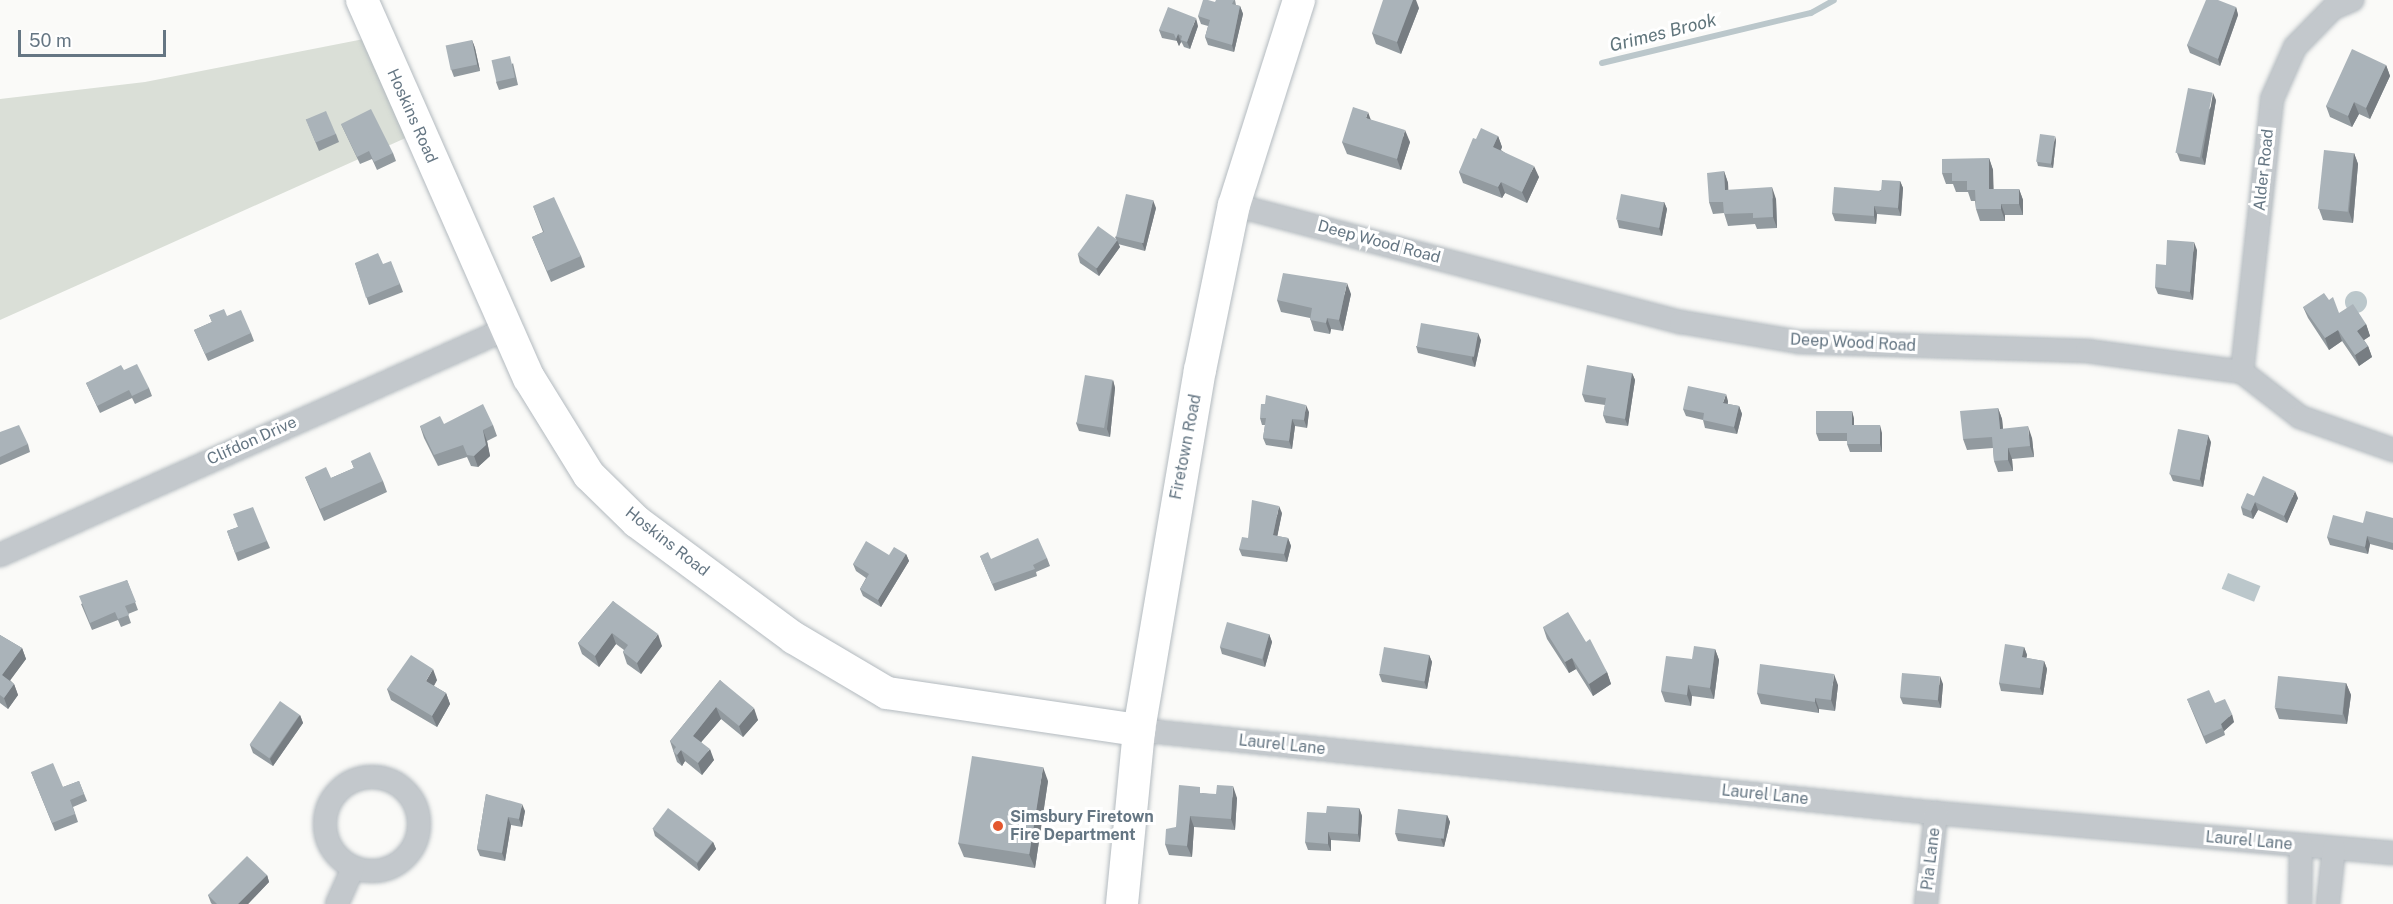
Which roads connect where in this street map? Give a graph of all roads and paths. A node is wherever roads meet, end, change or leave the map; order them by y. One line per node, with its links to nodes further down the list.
1 (362, 0): 5 (street, Hoskins Road)
2 (1299, 0): 4 (street, Firetown Road)
3 (2352, 0): 6 (street, Alder Road)
4 (1234, 205): 6 (street, Deep Wood Road); 9 (street, Firetown Road)
5 (506, 329): 8 (street, Clifdon Drive); 9 (street, Hoskins Road)
6 (2242, 372): 7 (street, Deep Wood Road)
7 (2393, 450)
8 (0, 555)
9 (1139, 730): 10 (street, Laurel Lane); 16 (street, Firetown Road)
10 (1936, 813): 11 (street, Laurel Lane); 17 (street, Pia Lane)
11 (2301, 845): 12 (street, Laurel Lane); 18 (street)
12 (2334, 848): 13 (street, Laurel Lane); 19 (street)
13 (2393, 853)
14 (353, 868): 14 (street); 15 (street)
15 (336, 904)
16 (1122, 904)
17 (1926, 904)
18 (2300, 904)
19 (2328, 904)

